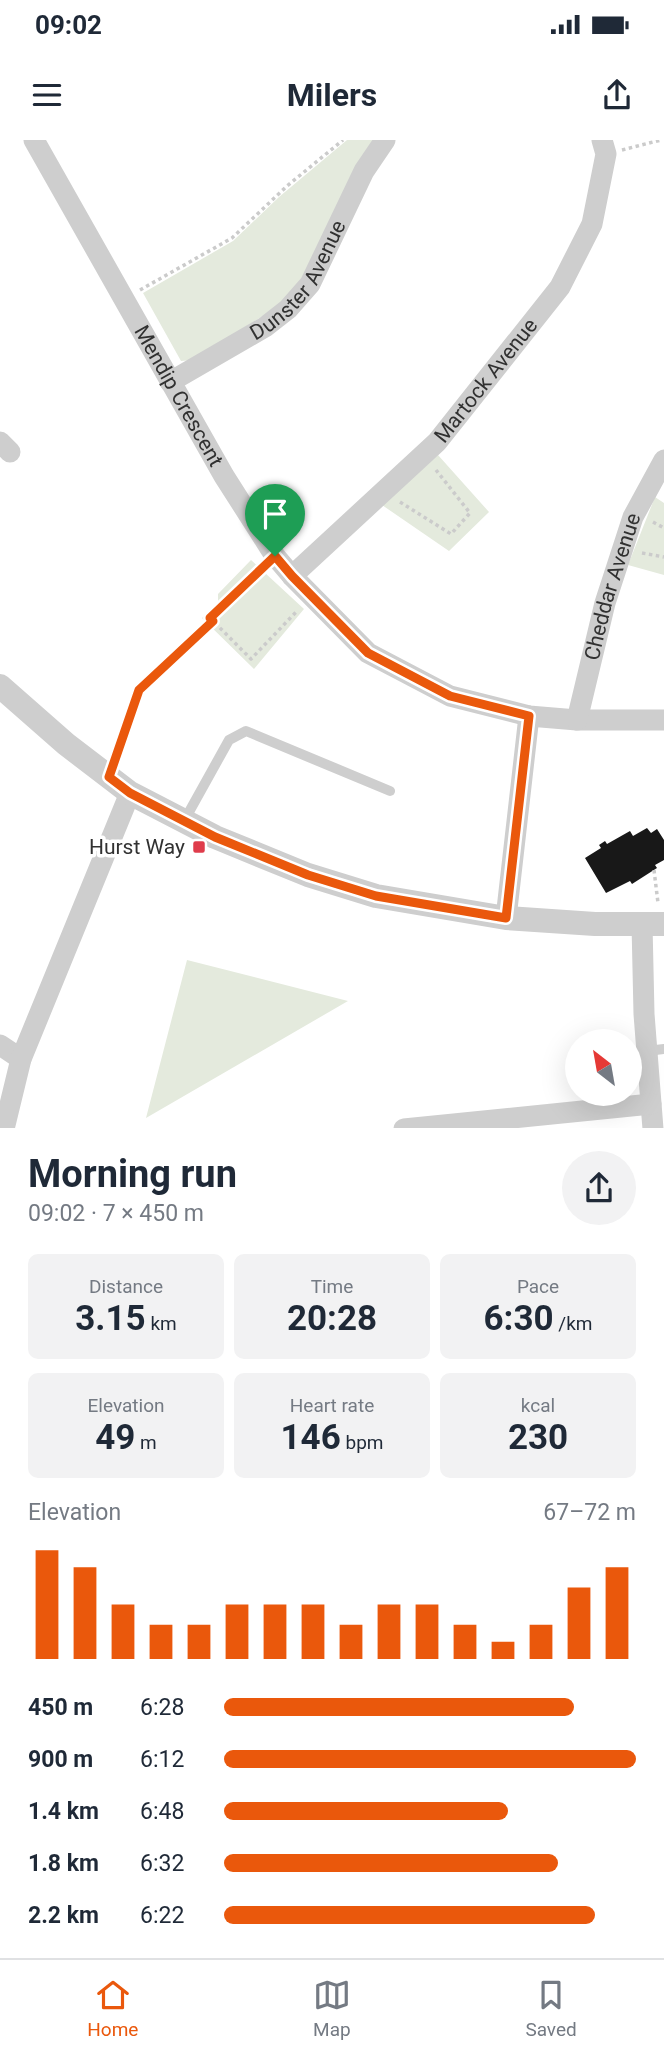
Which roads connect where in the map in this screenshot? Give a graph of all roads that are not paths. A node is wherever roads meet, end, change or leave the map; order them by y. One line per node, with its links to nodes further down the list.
1 (34, 140): 4 (street, Mendip Crescent)
2 (385, 140): 4 (street, Dunster Avenue)
3 (604, 147): 6 (street, Martock Avenue)
4 (170, 382): 6 (street, Mendip Crescent)
5 (664, 460): 9 (street, Cheddar Avenue)
6 (292, 576): 8 (street, Mendip Crescent)
7 (0, 686): 12 (street)
8 (529, 716): 9 (street, Mendip Crescent); 14 (street)
9 (577, 720): 10 (street, Mendip Crescent)
10 (664, 720)
11 (390, 791): 13 (lane)
12 (130, 793): 13 (street); 18 (street)
13 (184, 821): 14 (street)
14 (506, 918): 15 (street)
15 (655, 924): 17 (street)
16 (0, 1045): 18 (street)
17 (655, 1050): 19 (street)
18 (21, 1059): 21 (street)
19 (651, 1104): 20 (street); 23 (street)
20 (450, 1126): 22 (street)
21 (4, 1128)
22 (419, 1128)
23 (653, 1128)

